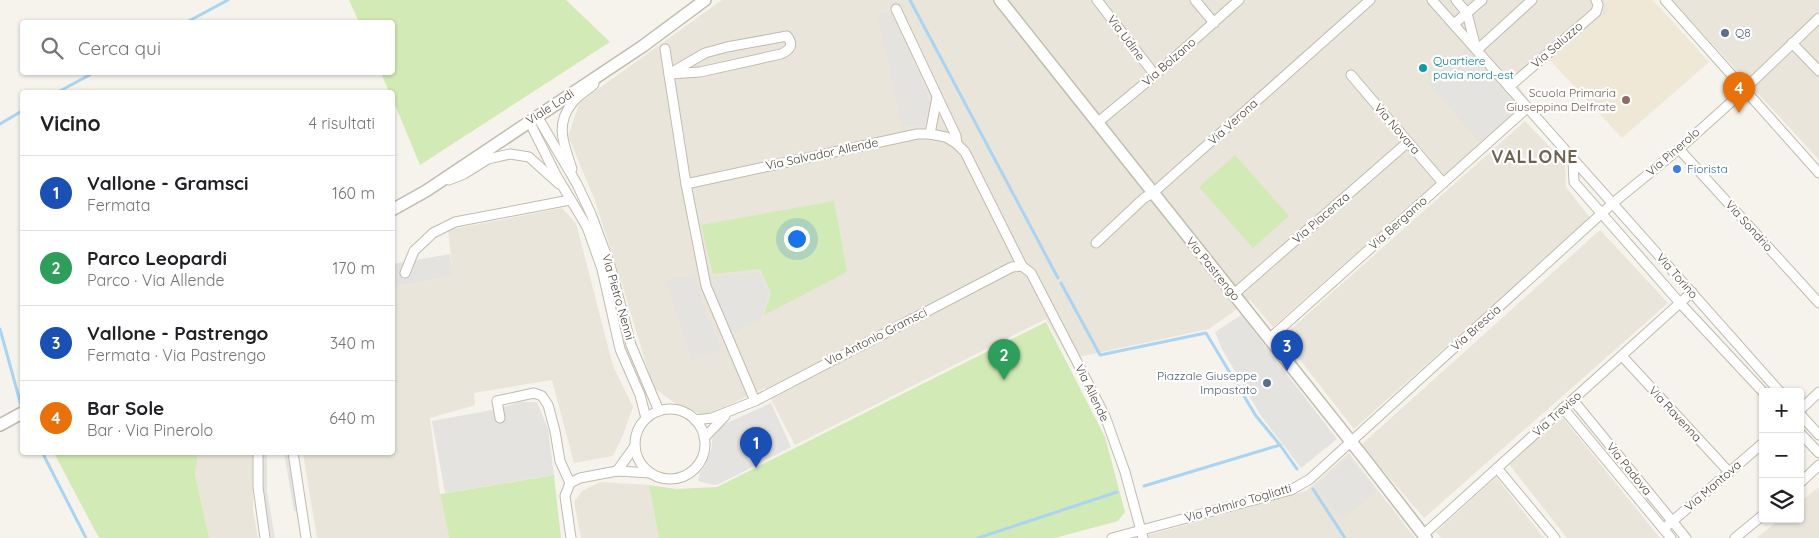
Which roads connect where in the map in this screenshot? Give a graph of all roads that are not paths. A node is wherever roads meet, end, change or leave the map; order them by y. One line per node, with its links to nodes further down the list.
1 (705, 0): 19 (street, Viale Lodi)
2 (1000, 0): 31 (street, Via Pastrengo)
3 (1097, 0): 24 (street, Via Udine)
4 (1195, 0): 16 (street)
5 (1239, 0): 16 (street, Via Bolzano)
6 (1370, 0): 43 (street, Via Verona)
7 (1432, 0): 17 (street, Via Torino)
8 (1456, 0): 14 (street, Via Torino)
9 (1482, 0): 14 (street)
10 (1532, 0): 21 (street)
11 (1596, 0): 26 (street, Via Saluzzo)
12 (1670, 2): 27 (street)
13 (896, 9): 28 (street)
14 (1467, 13): 17 (street); 21 (street, Via Torino)
15 (1819, 18): 18 (street, Via Pinerolo)
16 (1214, 23): 24 (street, Via Bolzano)
17 (1454, 24): 21 (street, Via Torino)
18 (1792, 43): 22 (street); 27 (street, Via Pinerolo)
19 (643, 46): 30 (street, Viale Lodi); 39 (street, Via Pietro Nenni)
20 (665, 49): 23 (street)
21 (1477, 50): 26 (street, Via Torino)
22 (1819, 71)
23 (669, 74): 23 (street); 40 (street)
24 (1155, 75): 31 (street, Via Bolzano)
25 (1351, 75): 33 (street, Via Novara)
26 (1509, 86): 29 (street, Via Torino)
27 (1744, 89): 35 (street, Via Pinerolo); 37 (street)
28 (937, 97): 32 (street); 34 (street)
29 (1528, 108): 36 (street, Via Torino); 38 (street, Via Bergamo)
30 (533, 118): 39 (street, Via Pietro Nenni); 41 (street, Via Pietro Nenni); 42 (street, Viale Lodi)
31 (1098, 123): 43 (street, Via Pastrengo)
32 (930, 134): 34 (street, Via Salvador Allende); 40 (street, Via Salvador Allende)
33 (1408, 142): 38 (street, Via Novara); 52 (street, Via Piacenza)
34 (957, 144): 49 (street)
35 (1679, 148): 45 (street, Via Pinerolo); 54 (street, Via Sondrio)
36 (1573, 160): 45 (street, Via Torino); 47 (street, Via Torino)
37 (1819, 173)
38 (1443, 183): 55 (street, Via Bergamo)
39 (577, 184): 65 (street, Via Pietro Nenni)
40 (686, 184): 61 (street)
41 (564, 189): 42 (street, Via Pietro Nenni); 44 (street, Via Pietro Nenni)
42 (426, 191): 46 (street, Viale Lodi)
43 (1153, 193): 48 (street, Via Verona); 52 (street, Via Pastrengo)
44 (570, 200): 50 (street); 68 (street, Via Pietro Nenni)
45 (1613, 203): 47 (street, Via Pinerolo); 51 (street, Via Torino)
46 (395, 208)
47 (1601, 214): 53 (street, Via Torino); 75 (street, Via Brescia)
48 (1096, 243)
49 (1022, 266): 61 (street, Via Antonio Gramsci); 91 (street, Via Allende)
50 (405, 273)
51 (1692, 292): 53 (street, Via Treviso); 58 (street, Via Torino)
52 (1234, 294): 55 (street, Via Pastrengo)
53 (1680, 303): 56 (street, Via Treviso); 57 (street, Via Torino)
54 (1819, 303)
55 (1269, 339): 75 (street, Via Pastrengo)
56 (1622, 356): 60 (street, Via Treviso); 84 (street, Via Ravenna)
57 (1759, 388)
58 (1776, 388)
59 (1819, 392): 62 (street)
60 (1573, 400): 63 (street, Via Treviso); 89 (street, Via Padova)
61 (755, 401): 64 (street, Via Antonio Gramsci)
62 (1804, 406)
63 (1563, 408): 82 (street, Via Treviso); 90 (street, Via Padova)
64 (730, 410): 70 (street, Via Antonio Gramsci); 74 (street, Via Antonio Gramsci)
65 (660, 411): 68 (street); 70 (street)
66 (20, 414): 71 (street)
67 (500, 418): 87 (street)
68 (646, 418): 76 (street)
69 (1804, 418): 72 (street)
70 (695, 420): 74 (street)
71 (0, 425)
72 (1819, 435)
73 (1804, 437): 78 (street)
74 (704, 438): 85 (street)
75 (1351, 443): 91 (street, Via Palmiro Togliatti); 92 (street, Via Pastrengo)
76 (635, 446): 83 (street); 85 (street)
77 (1759, 446): 84 (street, Via Mantova)
78 (1819, 453)
79 (258, 455): 93 (street)
80 (293, 455): 94 (street)
81 (1819, 466): 86 (street)
82 (1498, 468): 92 (street, Via Treviso); 97 (street)
83 (617, 471): 85 (street); 87 (street)
84 (1729, 472): 89 (street, Via Mantova)
85 (651, 473)
86 (1804, 479)
87 (570, 483): 95 (street)
88 (1759, 518): 100 (street)
89 (1672, 521): 90 (street, Via Mantova); 99 (street, Via Padova)
90 (1663, 529): 98 (street, Via Padova)
91 (1142, 534): 96 (street, Via Palmiro Togliatti)
92 (1424, 537)
93 (265, 538)
94 (306, 538)
95 (571, 538)
96 (1112, 538)
97 (1555, 538)
98 (1671, 538)
99 (1686, 538)
100 (1735, 538)

